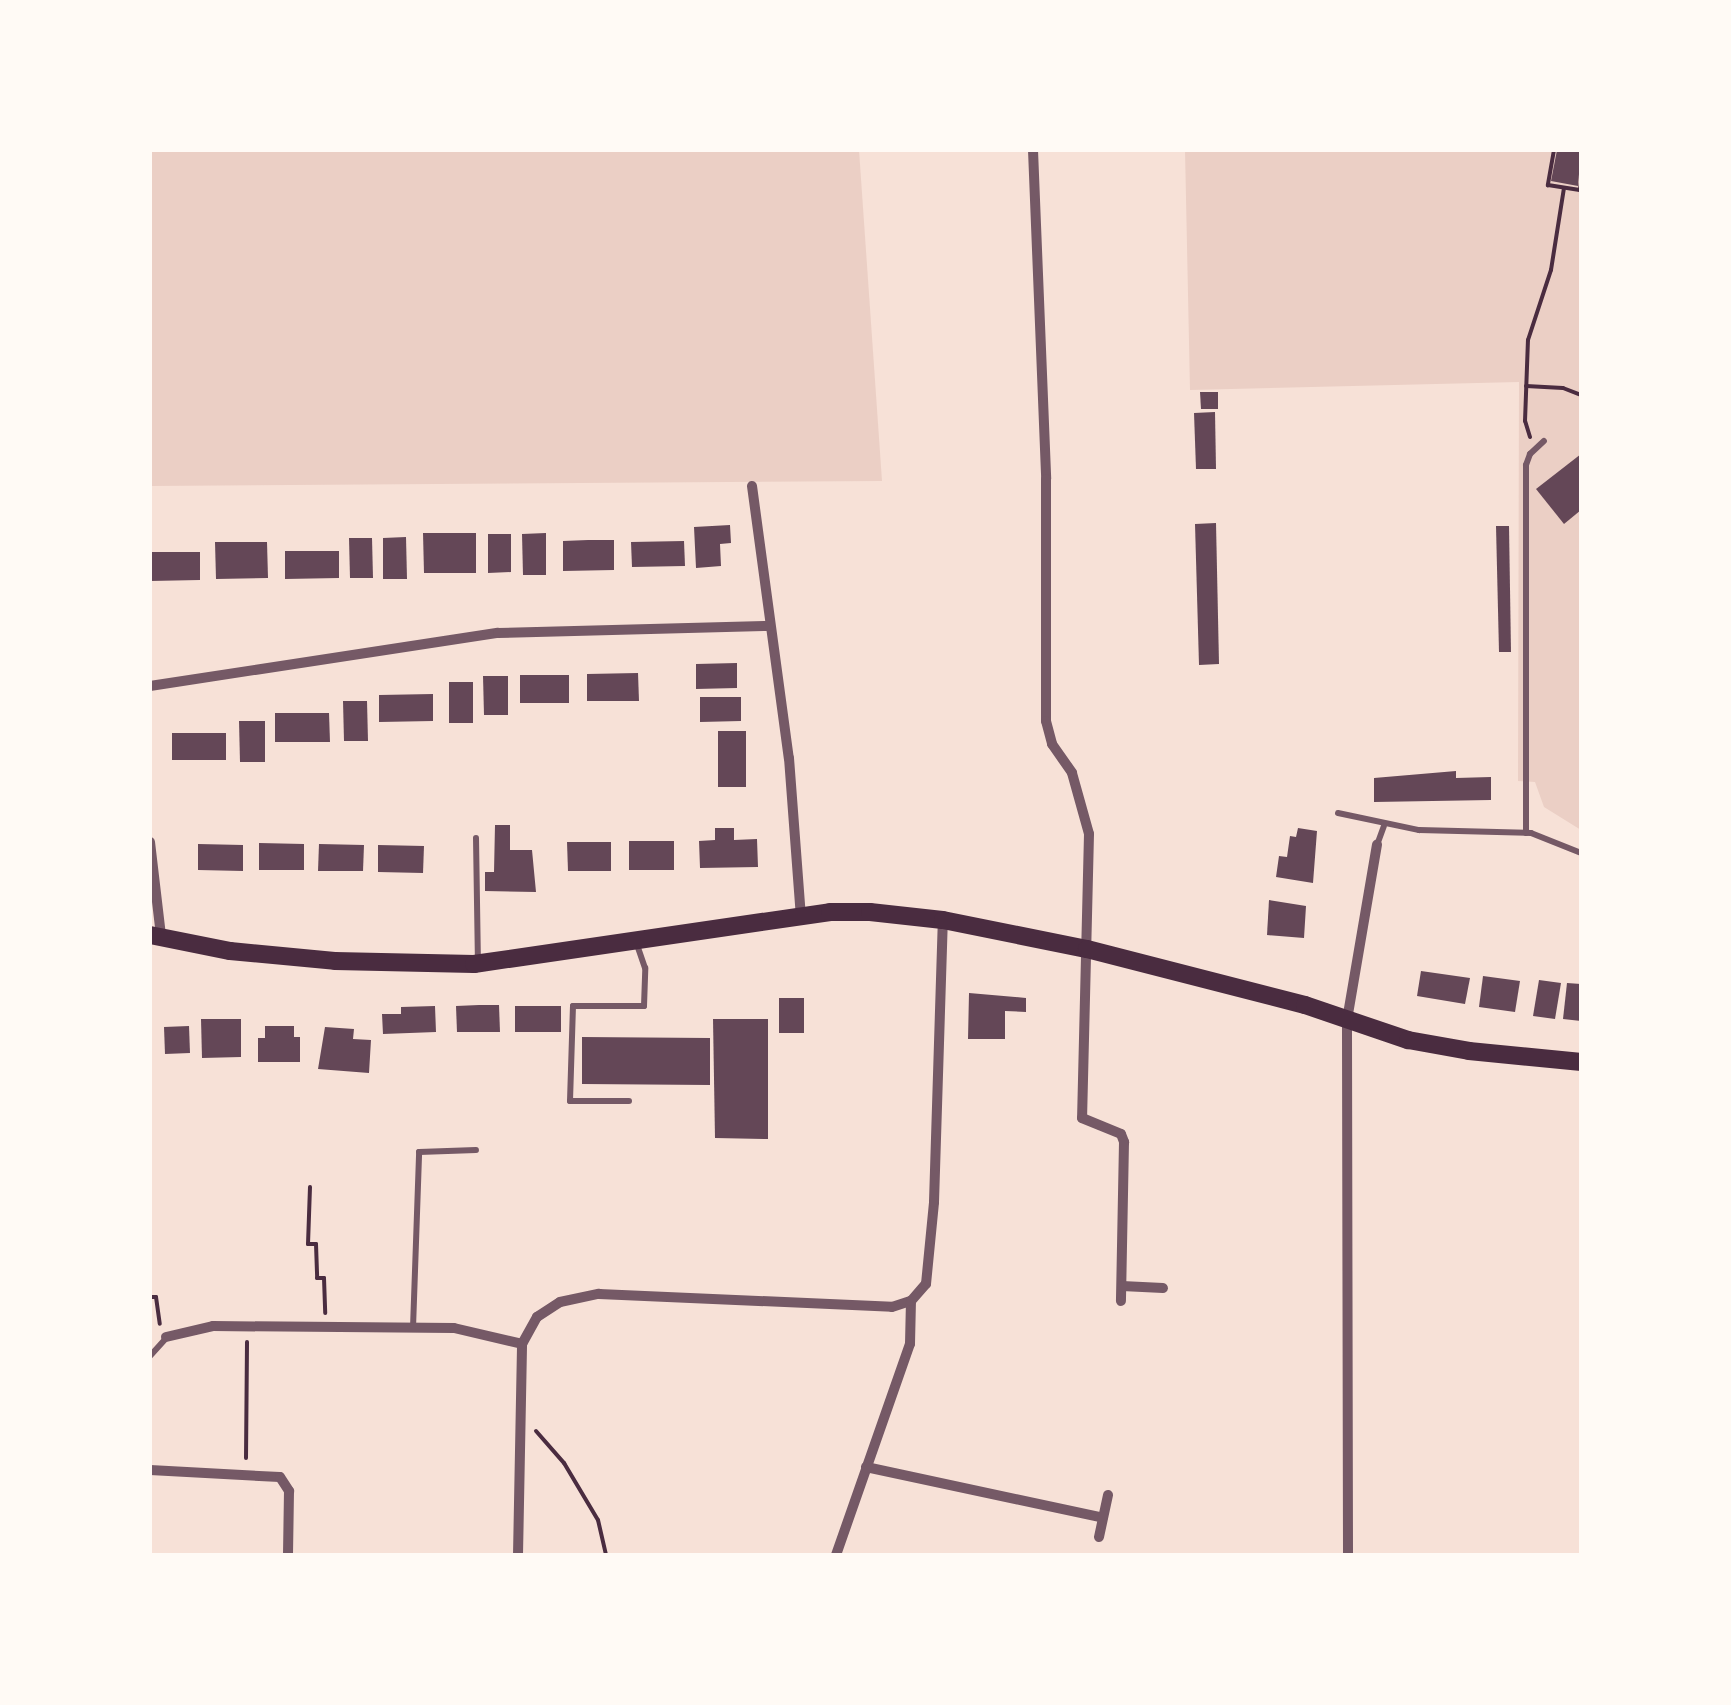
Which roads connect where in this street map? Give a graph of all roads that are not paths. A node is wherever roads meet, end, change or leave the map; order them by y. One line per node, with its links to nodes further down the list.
1 (1033, 150): 17 (street)
2 (1544, 441): 8 (lane)
3 (752, 486): 4 (street)
4 (770, 626): 5 (street); 13 (street)
5 (150, 686)
6 (1338, 813): 7 (lane)
7 (1384, 826): 8 (lane); 11 (lane)
8 (1526, 833): 12 (lane)
9 (476, 838): 18 (lane)
10 (150, 842): 15 (street)
11 (1377, 845): 19 (street)
12 (1581, 852)
13 (801, 917): 14 (main road); 16 (main road)
14 (944, 920): 17 (main road); 25 (street)
15 (155, 936): 18 (main road)
16 (636, 944): 18 (main road); 21 (lane)
17 (1087, 950): 19 (main road); 23 (street)
18 (478, 964)
19 (1347, 1020): 20 (main road); 39 (street)
20 (1581, 1062)
21 (629, 1101)
22 (476, 1150): 27 (lane)
23 (1122, 1286): 24 (street); 26 (street)
24 (1164, 1288)
25 (911, 1301): 29 (street); 31 (street)
26 (1122, 1301)
27 (413, 1328): 28 (street); 29 (street)
28 (166, 1337): 30 (lane)
29 (522, 1344): 37 (street)
30 (150, 1356)
31 (866, 1467): 34 (street); 38 (street)
32 (150, 1470): 36 (street)
33 (1108, 1494): 34 (street)
34 (1103, 1518): 35 (street)
35 (1099, 1537)
36 (288, 1555)
37 (518, 1555)
38 (836, 1555)
39 (1348, 1555)

